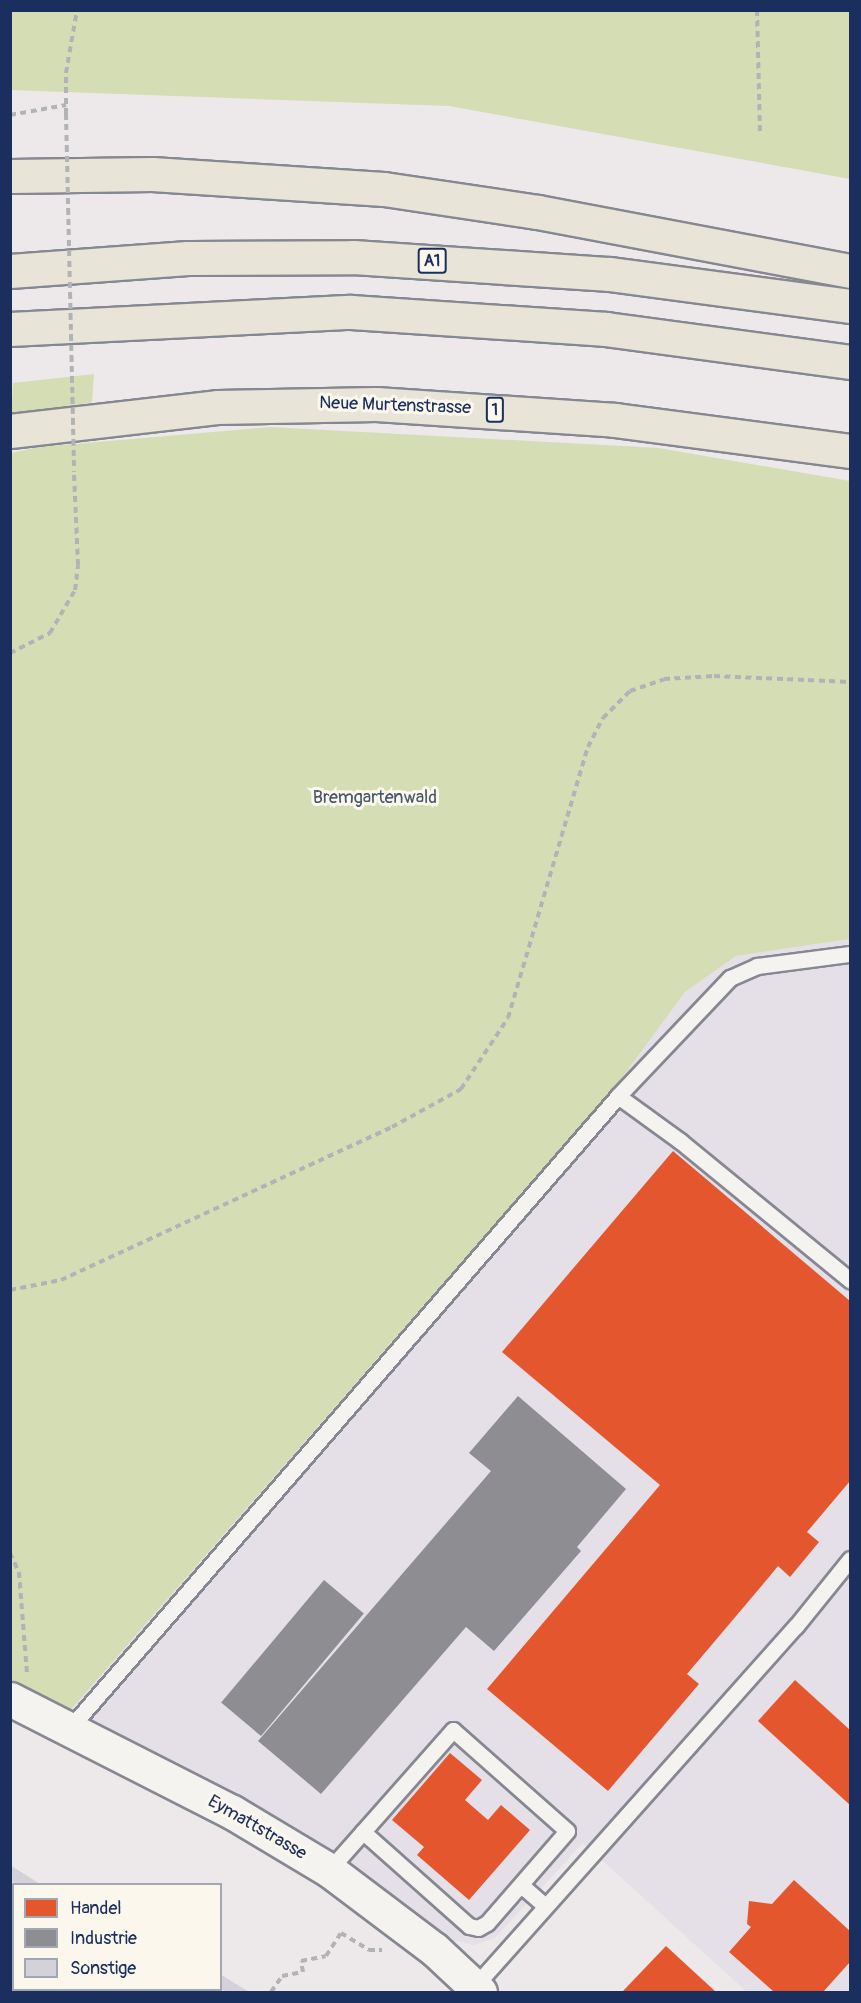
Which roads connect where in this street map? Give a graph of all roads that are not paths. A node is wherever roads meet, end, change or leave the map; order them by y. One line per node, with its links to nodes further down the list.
1 (10, 176): 2 (main road)
2 (850, 270)
3 (10, 271): 4 (main road, A1)
4 (850, 306)
5 (142, 322): 6 (main road); 7 (main road); 8 (main road)
6 (10, 328)
7 (10, 342)
8 (850, 362)
9 (10, 431): 10 (main road, Neue Murtenstrasse / 1)
10 (850, 451)
11 (850, 954): 12 (lane)
12 (618, 1096): 13 (lane); 16 (lane)
13 (850, 1280)
14 (850, 1558): 20 (lane)
15 (19, 1691): 16 (street, Eymattstrasse)
16 (69, 1729): 18 (street, Eymattstrasse)
17 (363, 1832): 18 (lane); 19 (lane); 19 (lane)
18 (329, 1870): 21 (street, Eymattstrasse)
19 (521, 1885): 20 (lane)
20 (544, 1905): 21 (lane)
21 (477, 1990)

